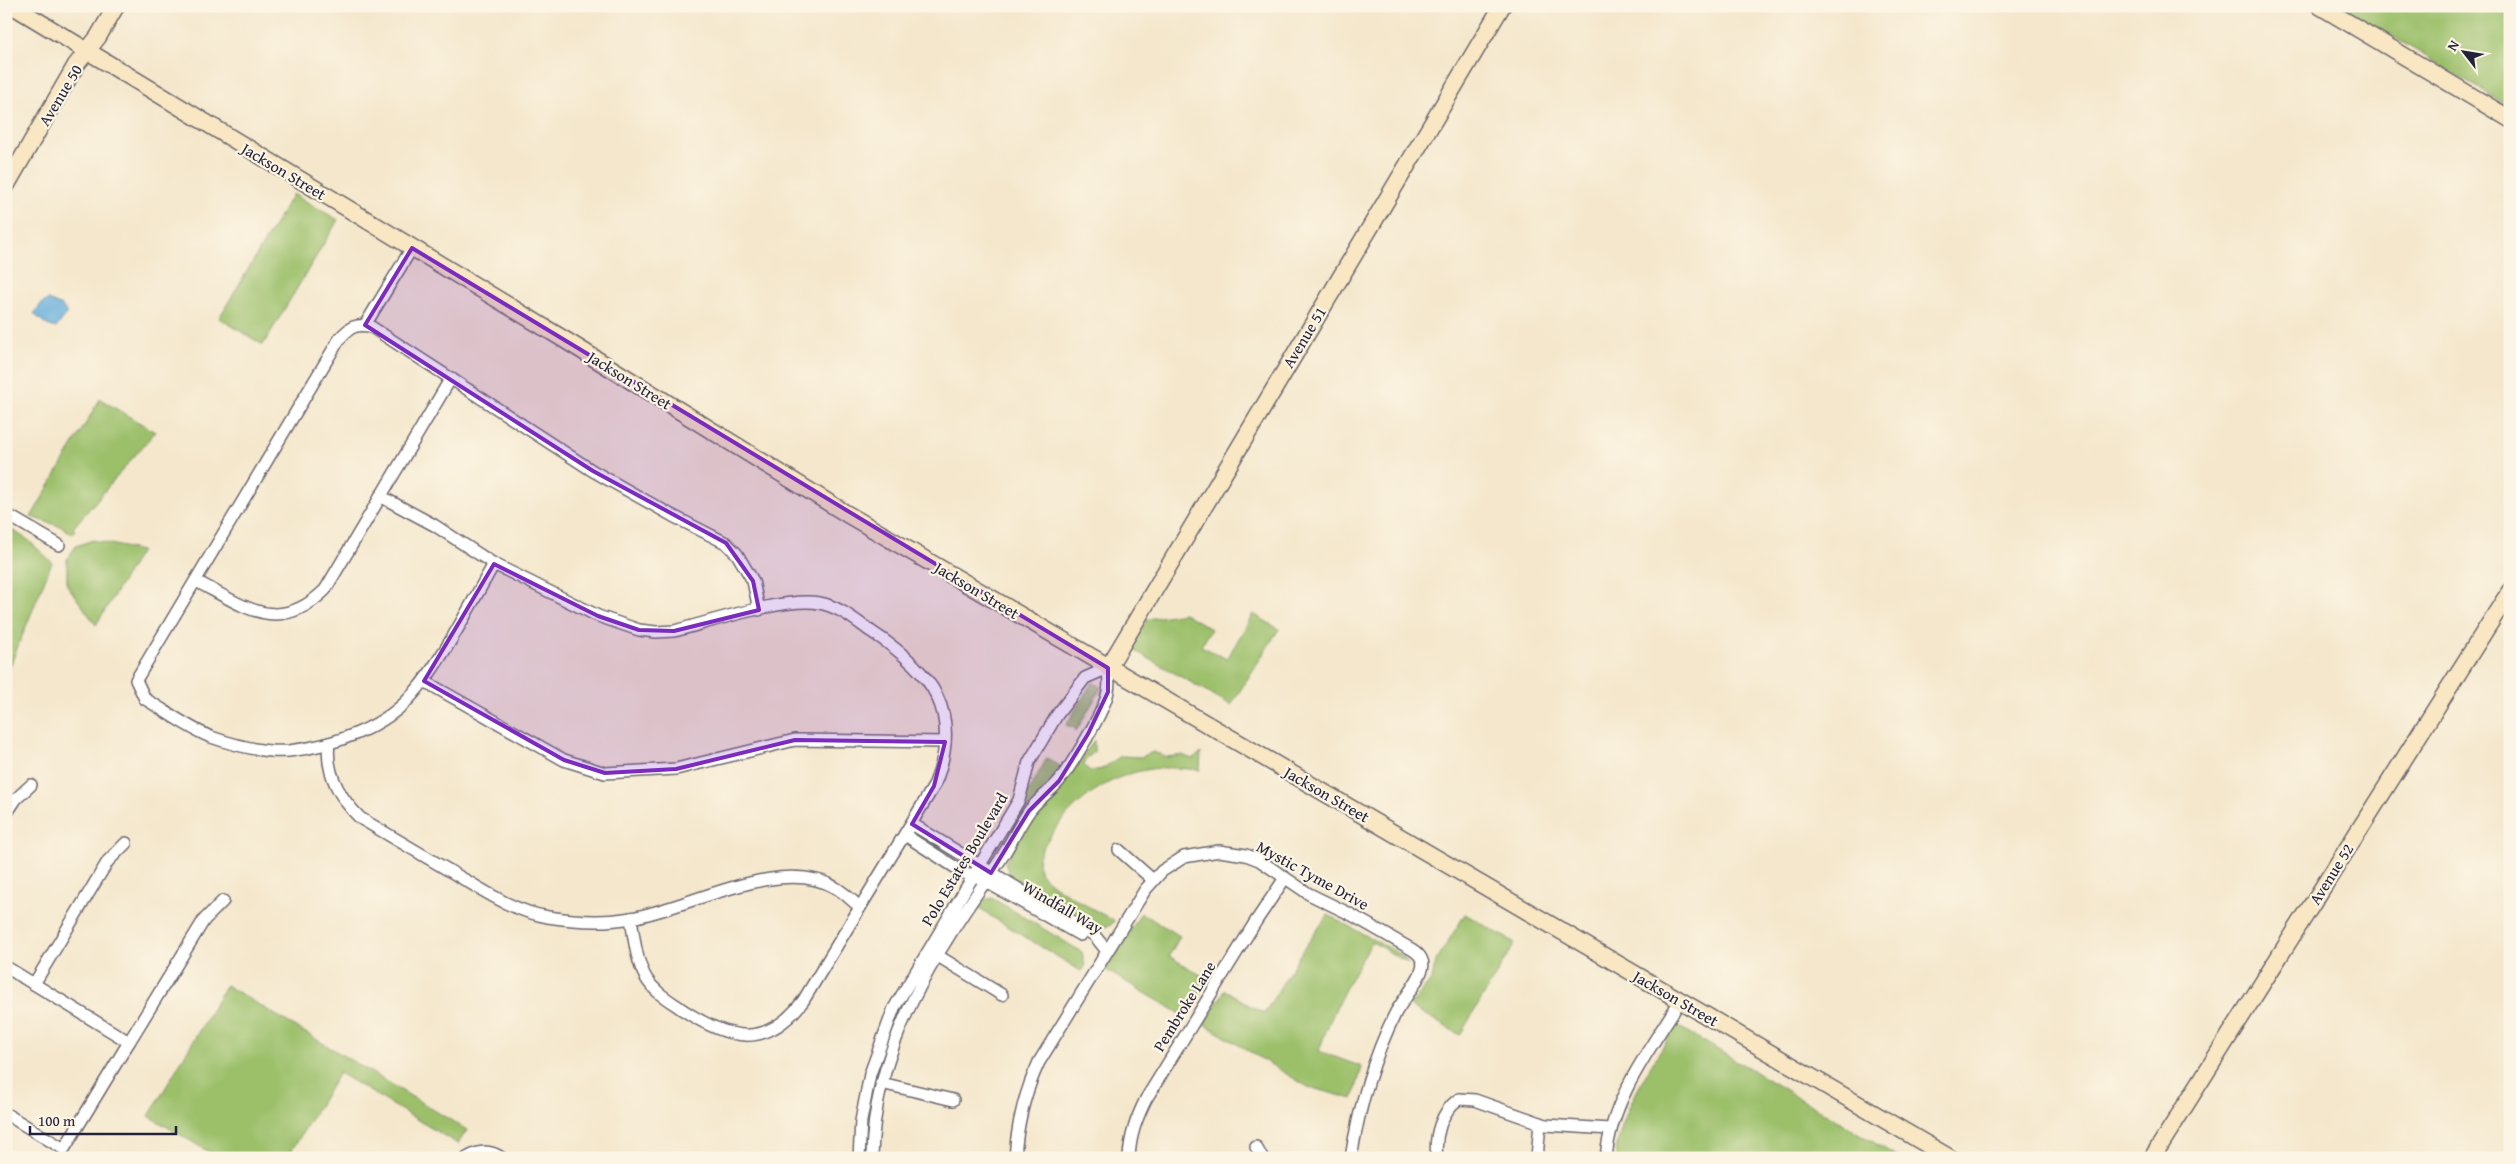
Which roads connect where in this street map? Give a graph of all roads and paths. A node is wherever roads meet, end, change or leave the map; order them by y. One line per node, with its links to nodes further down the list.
1 (13, 6): 5 (main road, Jackson Street)
2 (116, 6): 5 (main road, Avenue 50)
3 (1502, 6): 18 (main road, Avenue 51)
4 (2320, 6): 6 (main road)
5 (87, 51): 7 (main road, Avenue 50); 8 (main road, Jackson Street)
6 (2510, 120)
7 (6, 186)
8 (412, 248): 9 (street); 18 (main road, Jackson Street)
9 (365, 325): 10 (street); 15 (street)
10 (451, 378): 11 (street); 17 (street)
11 (380, 496): 14 (street); 15 (street)
12 (6, 514): 13 (street)
13 (59, 545)
14 (494, 564): 17 (street); 19 (street)
15 (196, 581): 21 (street)
16 (2510, 591): 61 (main road, Avenue 52)
17 (759, 610): 20 (street)
18 (1108, 668): 28 (street, Polo Estates Boulevard); 29 (street, Polo Estates Boulevard); 40 (main road, Jackson Street)
19 (424, 681): 20 (street); 21 (street)
20 (945, 742): 24 (street)
21 (329, 743): 34 (street)
22 (31, 785): 23 (street)
23 (6, 814)
24 (912, 824): 25 (street); 28 (street, Windfall Way)
25 (905, 835): 28 (street, Windfall Way); 33 (street)
26 (126, 843): 38 (street)
27 (1119, 850): 31 (street)
28 (977, 870): 29 (street, Windfall Way); 51 (street, Polo Estates Boulevard)
29 (988, 877): 35 (street, Windfall Way); 36 (street, Polo Estates Boulevard)
30 (1286, 878): 31 (street, Mystic Tyme Drive); 54 (street, Pembroke Lane); 56 (street, Mystic Tyme Drive)
31 (1153, 880): 35 (street, Mystic Tyme Drive)
32 (224, 901): 41 (street)
33 (860, 907): 34 (street); 34 (street)
34 (631, 918)
35 (1107, 951): 53 (street, Mystic Tyme Drive)
36 (938, 956): 39 (street); 42 (street, Polo Estates Boulevard)
37 (6, 967): 38 (street)
38 (34, 984): 41 (street)
39 (1002, 995)
40 (1680, 1001): 46 (street); 60 (main road, Jackson Street)
41 (129, 1042): 48 (street)
42 (881, 1083): 43 (street); 52 (street, Polo Estates Boulevard)
43 (953, 1100)
44 (6, 1114): 48 (street)
45 (1540, 1123): 46 (street); 57 (street); 58 (street)
46 (1610, 1129): 59 (street)
47 (1256, 1146): 55 (street)
48 (62, 1153)
49 (472, 1155): 50 (street)
50 (502, 1158)
51 (859, 1158)
52 (872, 1158)
53 (1015, 1158)
54 (1129, 1158)
55 (1262, 1158)
56 (1351, 1158)
57 (1438, 1158)
58 (1537, 1158)
59 (1606, 1158)
60 (1950, 1158)
61 (2152, 1158)

